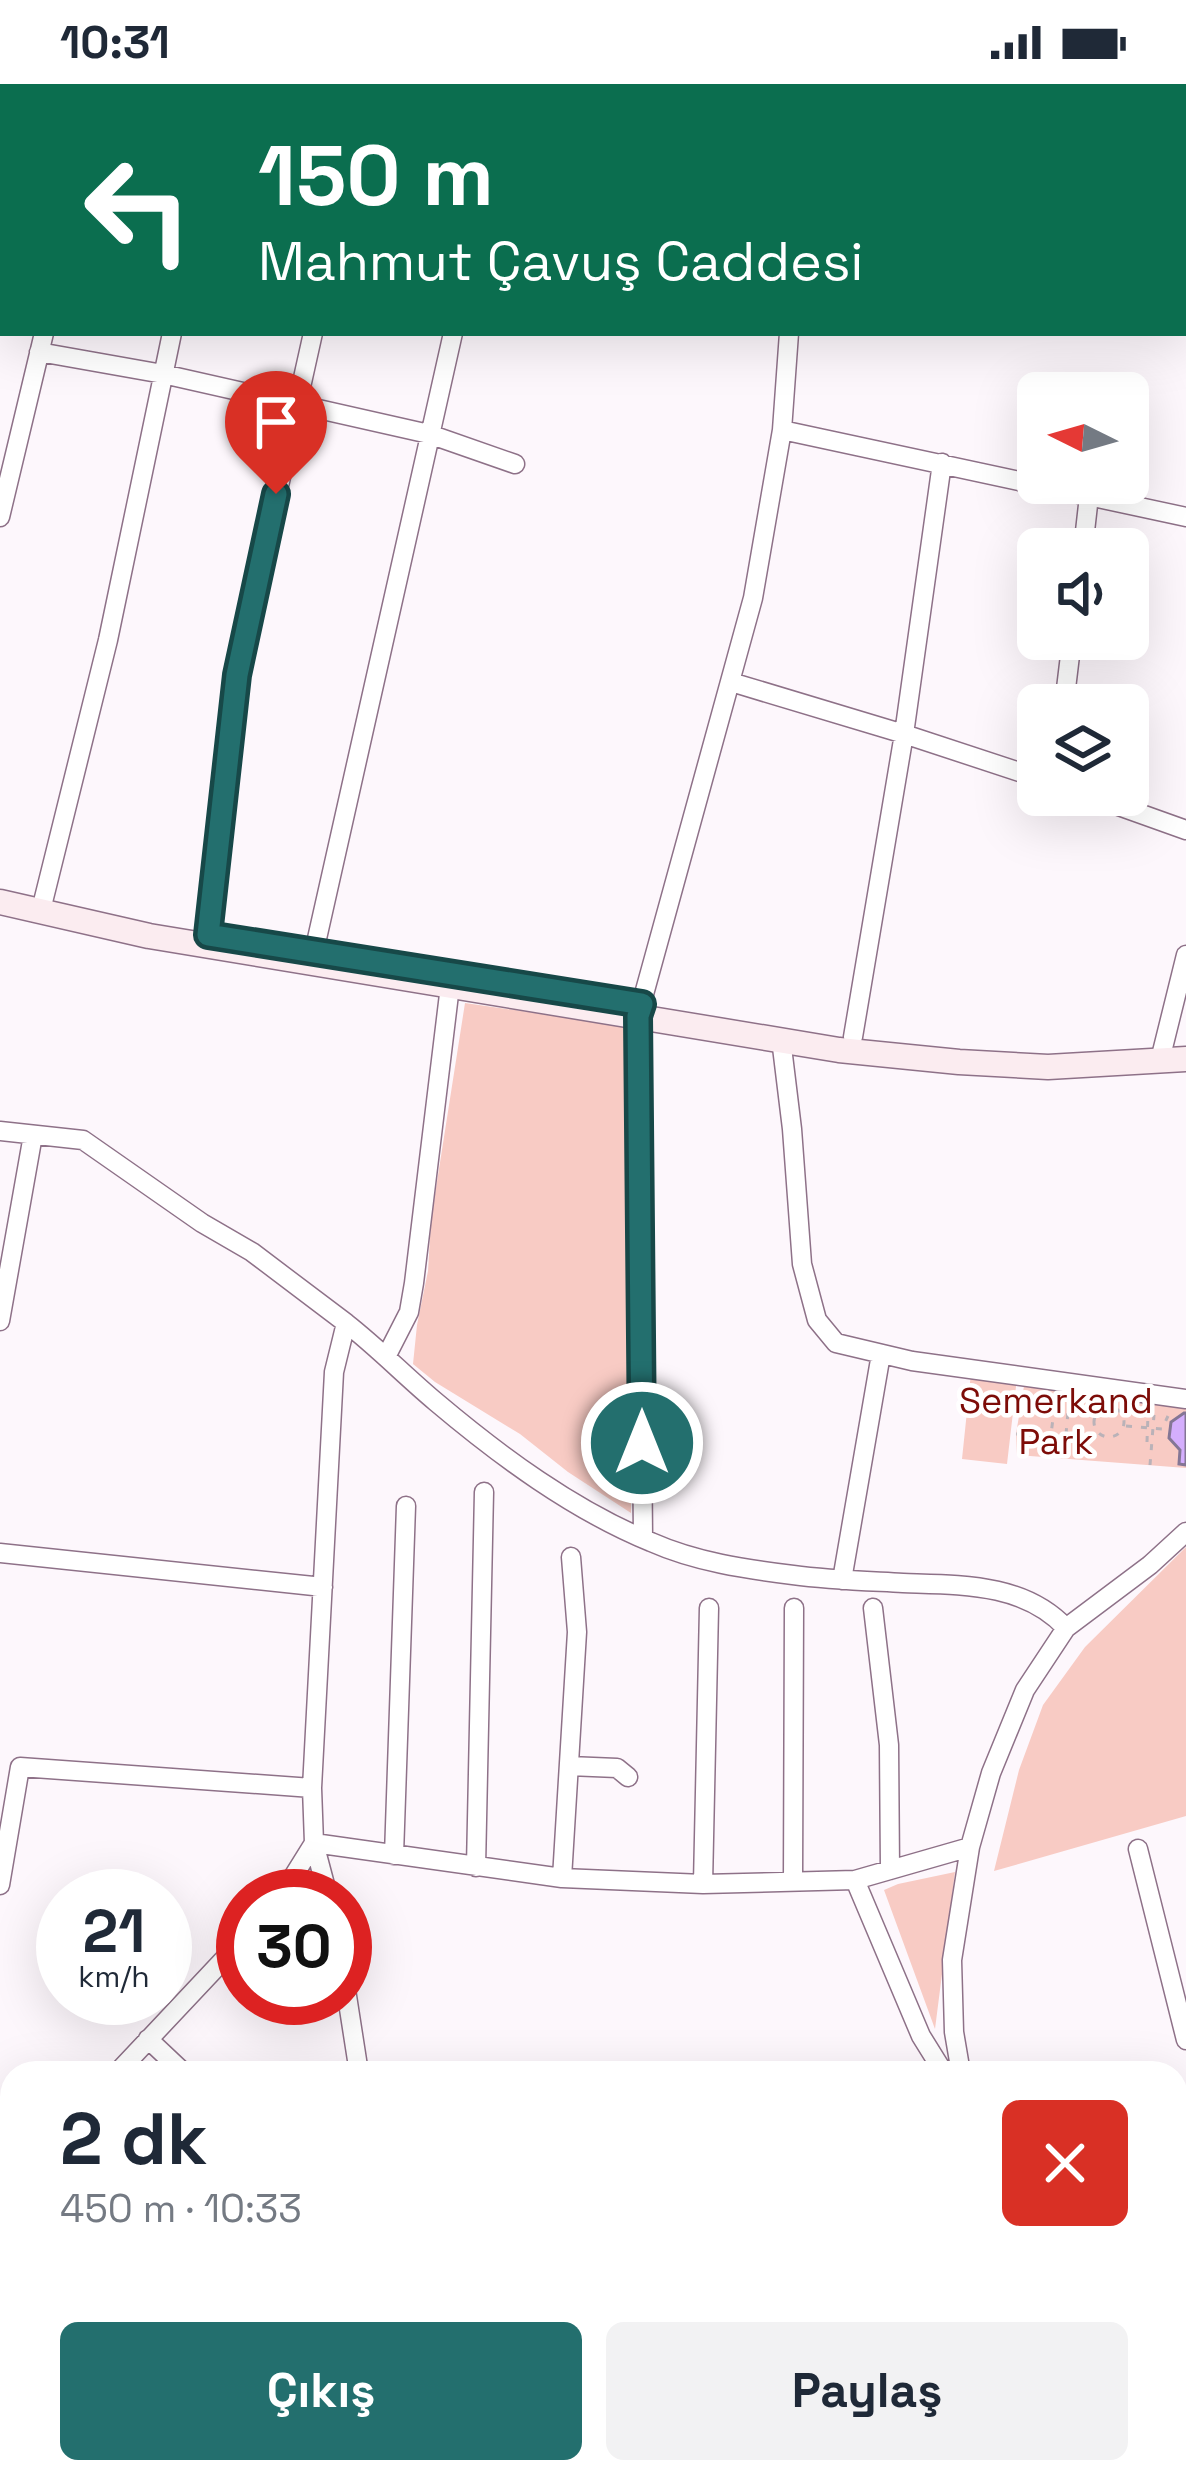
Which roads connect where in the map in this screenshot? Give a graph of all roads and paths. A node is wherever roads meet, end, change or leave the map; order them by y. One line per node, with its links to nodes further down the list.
1 (171, 336): 6 (street)
2 (312, 336): 7 (street)
3 (452, 336): 9 (street)
4 (789, 336): 8 (street)
5 (42, 343): 6 (street); 14 (street)
6 (163, 374): 7 (street); 23 (street)
7 (296, 403): 9 (street); 24 (street)
8 (782, 430): 11 (street); 16 (street)
9 (429, 434): 10 (street); 25 (street)
10 (515, 464)
11 (941, 464): 12 (street); 17 (street)
12 (1017, 480)
13 (1126, 504): 15 (street)
14 (0, 517)
15 (1186, 517)
16 (731, 682): 17 (street); 28 (street)
17 (904, 734): 18 (street); 29 (street)
18 (1017, 771)
19 (1147, 816): 20 (street)
20 (1186, 830)
21 (0, 891): 23 (main road)
22 (0, 902): 27 (main road)
23 (43, 902): 24 (main road)
24 (208, 935): 25 (main road)
25 (314, 952): 28 (main road)
26 (1186, 955): 31 (street)
27 (451, 986): 28 (main road); 37 (street)
28 (640, 1010): 29 (main road); 30 (main road); 54 (street)
29 (853, 1036): 31 (main road)
30 (781, 1039): 31 (main road); 36 (street)
31 (1174, 1052)
32 (0, 1131): 33 (street)
33 (33, 1135): 34 (street); 35 (street)
34 (0, 1321)
35 (346, 1323): 37 (street); 58 (street)
36 (881, 1354): 38 (street); 57 (street)
37 (387, 1355): 54 (street)
38 (1057, 1383): 39 (street); 46 (path)
39 (1152, 1403): 40 (street); 43 (path); 43 (path)
40 (1179, 1406): 43 (path)
41 (1068, 1412): 47 (path)
42 (1124, 1426): 43 (path); 45 (path); 45 (path)
43 (1150, 1427): 48 (path); 50 (path)
44 (1016, 1434): 46 (path)
45 (1099, 1434): 47 (path)
46 (1050, 1435): 47 (path); 49 (path)
47 (1066, 1435)
48 (1147, 1442)
49 (1048, 1458)
50 (1150, 1466)
51 (484, 1492): 70 (street)
52 (406, 1507): 69 (street)
53 (1186, 1532): 62 (street)
54 (643, 1538): 57 (street)
55 (0, 1552): 58 (street)
56 (571, 1557): 63 (street)
57 (842, 1580): 62 (street)
58 (323, 1587): 65 (street)
59 (873, 1607): 73 (street)
60 (709, 1608): 77 (street)
61 (794, 1608): 76 (street)
62 (1066, 1628): 67 (street)
63 (569, 1766): 64 (street); 74 (street)
64 (628, 1777)
65 (312, 1788): 66 (street); 78 (street)
66 (314, 1843): 69 (street); 71 (street); 72 (street)
67 (970, 1847): 73 (street); 87 (street)
68 (1138, 1849): 82 (street)
69 (394, 1855): 70 (street)
70 (476, 1867): 74 (street)
71 (297, 1869)
72 (321, 1869)
73 (890, 1870): 75 (street)
74 (562, 1878): 77 (street)
75 (855, 1880): 76 (street); 86 (street)
76 (793, 1881): 77 (street)
77 (703, 1884)
78 (0, 1885)
79 (216, 1967): 81 (street)
80 (352, 2025): 85 (street)
81 (148, 2039): 83 (street); 84 (street)
82 (1186, 2040)
83 (128, 2061)
84 (171, 2061)
85 (357, 2061)
86 (937, 2061)
87 (959, 2061)

